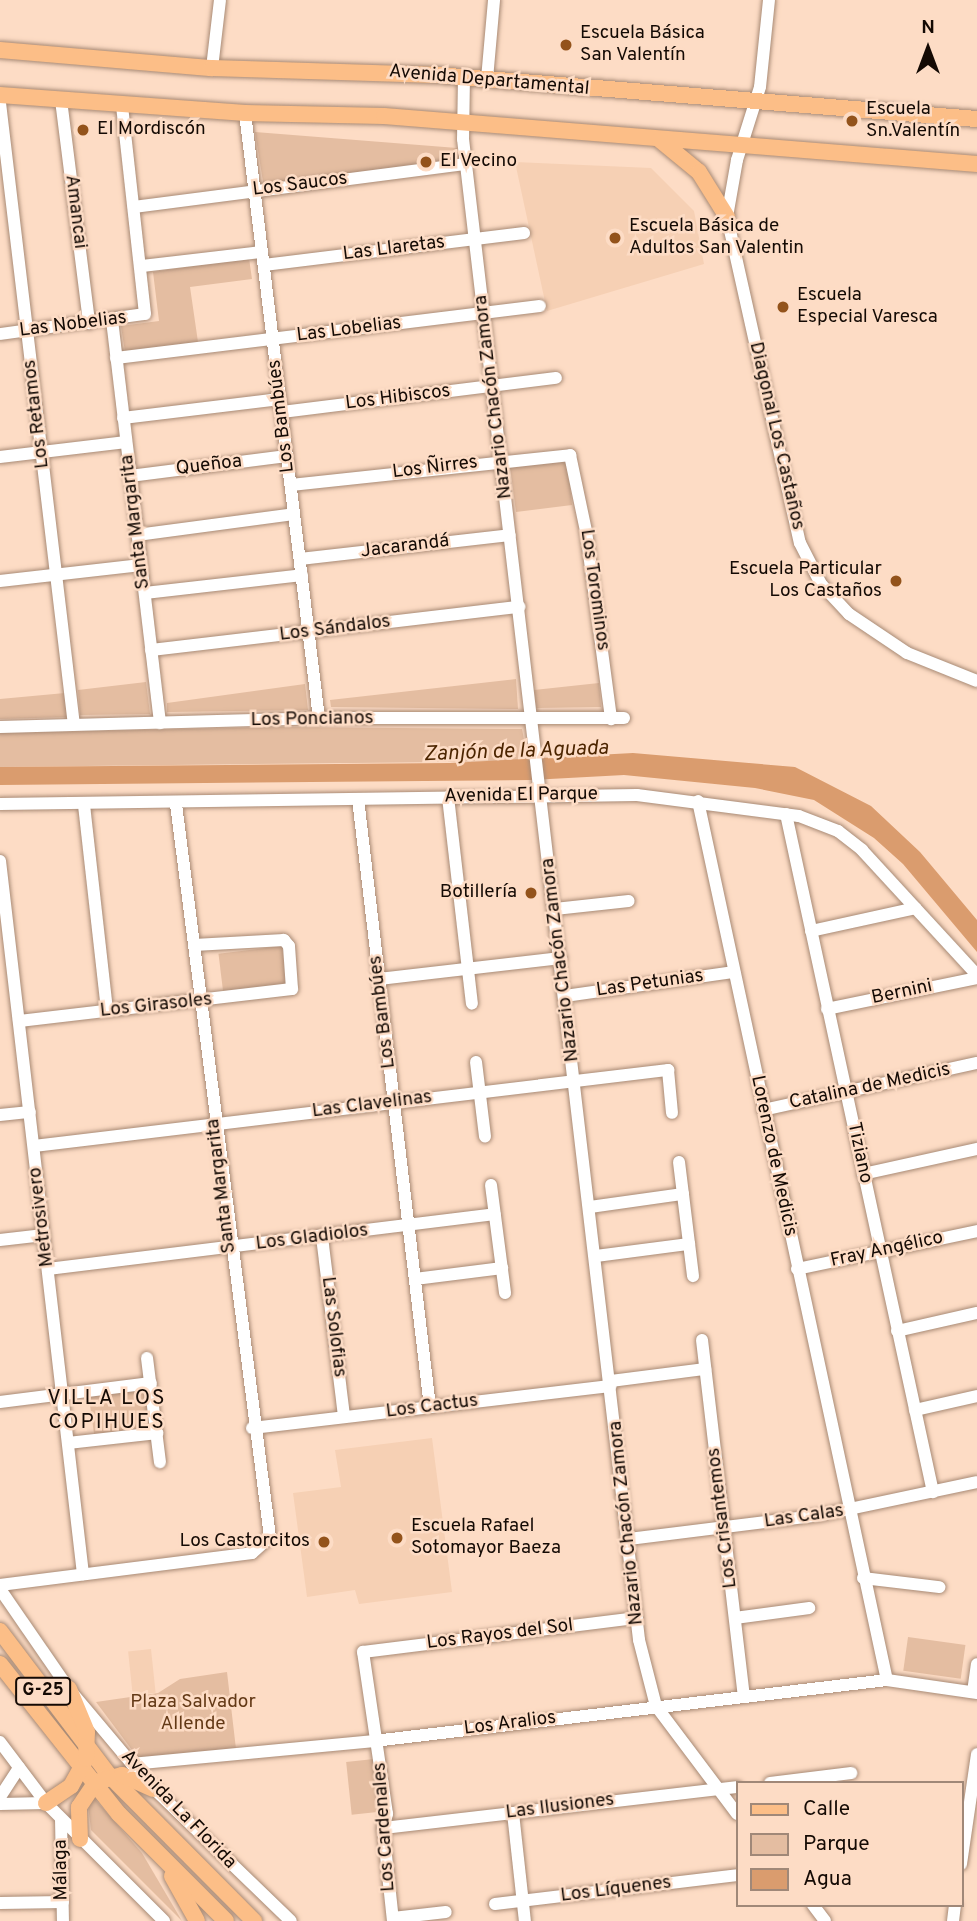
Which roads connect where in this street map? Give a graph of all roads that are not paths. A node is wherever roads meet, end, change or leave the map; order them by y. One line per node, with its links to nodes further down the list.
1 (220, 0): 5 (street)
2 (494, 0): 7 (street)
3 (769, 0): 10 (street, Diagonal Los Castaños)
4 (0, 50): 5 (main road, Avenida Departamental)
5 (212, 68): 6 (main road, Avenida Departamental)
6 (464, 78): 7 (main road, Avenida Departamental); 15 (street, Nazario Chacón Zamora)
7 (487, 79): 10 (main road, Avenida Departamental)
8 (0, 95): 9 (main road)
9 (61, 100): 12 (main road); 30 (street, Amancai)
10 (754, 102): 14 (main road, Avenida Departamental); 17 (street, Diagonal Los Castaños)
11 (0, 103): 31 (street, Los Retamos)
12 (122, 105): 13 (main road); 21 (street)
13 (246, 113): 15 (main road); 20 (street, Los Bambúes)
14 (977, 119)
15 (461, 122): 16 (main road); 18 (street, Nazario Chacón Zamora)
16 (658, 139): 17 (main road); 22 (main road)
17 (741, 146): 19 (main road); 22 (street, Diagonal Los Castaños)
18 (466, 163): 20 (street, Los Saucos); 24 (street, Nazario Chacón Zamora)
19 (977, 164)
20 (255, 191): 21 (street, Los Saucos); 25 (street, Los Bambúes)
21 (134, 207): 26 (street)
22 (727, 217): 59 (street, Diagonal Los Castaños)
23 (524, 233): 24 (street, Las Llaretas)
24 (475, 239): 25 (street, Las Llaretas); 28 (street, Nazario Chacón Zamora)
25 (263, 258): 26 (street, Las Llaretas); 33 (street, Los Bambúes)
26 (142, 267): 29 (street, Las Nobelias)
27 (540, 306): 28 (street, Las Lobelias)
28 (484, 313): 33 (street, Las Lobelias); 36 (street, Nazario Chacón Zamora)
29 (112, 320): 30 (street, Las Nobelias); 34 (street, Santa Margarita)
30 (89, 323): 31 (street, Las Nobelias)
31 (27, 330): 32 (street, Las Nobelias); 40 (street, Los Retamos)
32 (0, 334)
33 (273, 339): 34 (street, Las Lobelias); 37 (street, Los Bambúes)
34 (116, 358): 38 (street, Santa Margarita)
35 (556, 378): 36 (street, Los Hibiscos)
36 (493, 386): 37 (street, Los Hibiscos); 43 (street, Nazario Chacón Zamora)
37 (281, 406): 38 (street, Los Hibiscos); 41 (street, Los Bambúes)
38 (123, 418): 39 (street, Santa Margarita)
39 (126, 442): 40 (street); 45 (street, Santa Margarita)
40 (42, 452): 42 (street); 52 (street, Los Retamos)
41 (287, 456): 45 (street, Queñoa); 46 (street, Los Bambúes)
42 (0, 457)
43 (501, 461): 44 (street, Los Ñirres); 46 (street, Los Ñirres); 49 (street, Nazario Chacón Zamora)
44 (575, 462): 62 (street, Los Torominos)
45 (130, 476): 48 (street, Santa Margarita)
46 (291, 485): 47 (street, Los Bambúes)
47 (295, 514): 48 (street); 50 (street, Los Bambúes)
48 (137, 535): 51 (street, Santa Margarita)
49 (510, 535): 50 (street, Jacarandá); 56 (street, Nazario Chacón Zamora)
50 (300, 559): 53 (street, Los Bambúes)
51 (141, 565): 52 (street); 55 (street, Santa Margarita)
52 (56, 575): 54 (street); 64 (street, Los Retamos)
53 (302, 575): 55 (street); 57 (street, Los Bambúes)
54 (0, 581)
55 (145, 593): 58 (street, Santa Margarita)
56 (519, 607): 57 (street, Los Sándalos); 61 (street, Nazario Chacón Zamora)
57 (309, 632): 58 (street, Los Sándalos); 60 (street, Los Bambúes)
58 (151, 650): 63 (street, Santa Margarita)
59 (977, 681)
60 (319, 718): 61 (street, Los Poncianos); 63 (street, Los Poncianos)
61 (532, 719): 62 (street, Los Poncianos); 66 (street, Nazario Chacón Zamora)
62 (618, 719)
63 (160, 723): 64 (street, Los Poncianos)
64 (74, 724): 65 (street, Los Poncianos)
65 (0, 727)
66 (541, 791): 67 (street, Avenida El Parque); 69 (street, Avenida El Parque); 77 (street, Nazario Chacón Zamora)
67 (448, 797): 68 (street, Avenida El Parque); 81 (street)
68 (358, 799): 71 (street, Avenida El Parque); 84 (street, Los Bambúes)
69 (698, 801): 73 (street, Avenida El Parque); 82 (street, Lorenzo de Medicis)
70 (0, 804): 72 (street, Avenida El Parque)
71 (176, 804): 72 (street, Avenida El Parque); 79 (street, Santa Margarita)
72 (83, 805): 89 (street)
73 (786, 814): 76 (street, Avenida El Parque); 78 (street, Tiziano)
74 (0, 861): 90 (street, Metrosivero)
75 (629, 901): 77 (street)
76 (916, 908): 78 (street); 83 (street, Avenida El Parque)
77 (555, 909): 80 (street, Nazario Chacón Zamora)
78 (811, 931): 88 (street, Tiziano)
79 (194, 945): 86 (street, Santa Margarita); 86 (street, Los Girasoles)
80 (561, 958): 81 (street); 85 (street, Nazario Chacón Zamora)
81 (468, 968): 84 (street); 87 (street)
82 (734, 972): 85 (street, Las Petunias); 97 (street, Lorenzo de Medicis)
83 (977, 976): 88 (street, Bernini)
84 (379, 979): 96 (street, Los Bambúes)
85 (565, 996): 93 (street, Nazario Chacón Zamora)
86 (200, 1001): 89 (street, Los Girasoles); 101 (street, Santa Margarita)
87 (472, 1004)
88 (827, 1009): 94 (street, Tiziano)
89 (107, 1011): 90 (street, Los Girasoles)
90 (19, 1021): 98 (street, Metrosivero)
91 (476, 1062): 95 (street)
92 (977, 1063): 94 (street, Catalina de Medicis)
93 (575, 1082): 95 (street, Las Clavelinas); 99 (street, Las Clavelinas); 109 (street, Nazario Chacón Zamora)
94 (845, 1092): 97 (street, Catalina de Medicis); 106 (street, Tiziano)
95 (480, 1093): 96 (street, Las Clavelinas); 102 (street)
96 (394, 1103): 101 (street, Las Clavelinas); 111 (street, Los Bambúes)
97 (764, 1110): 122 (street, Lorenzo de Medicis)
98 (30, 1112): 100 (street); 103 (street, Metrosivero)
99 (672, 1113)
100 (0, 1115)
101 (215, 1124): 103 (street, Las Clavelinas); 117 (street, Santa Margarita)
102 (485, 1136)
103 (34, 1146): 113 (street, Metrosivero)
104 (977, 1149): 106 (street)
105 (679, 1162): 108 (street)
106 (863, 1174): 118 (street, Tiziano)
107 (491, 1185): 110 (street)
108 (683, 1194): 109 (street); 116 (street)
109 (590, 1207): 119 (street, Nazario Chacón Zamora)
110 (495, 1214): 111 (street); 120 (street)
111 (408, 1226): 114 (street, Los Gladiolos); 124 (street, Los Bambúes)
112 (977, 1231): 118 (street, Fray Angélico)
113 (44, 1235): 115 (street); 121 (street, Metrosivero)
114 (322, 1237): 117 (street, Los Gladiolos); 138 (street, Las Solofias)
115 (0, 1240)
116 (689, 1244): 119 (street); 123 (street)
117 (230, 1248): 121 (street, Los Gladiolos); 139 (street, Santa Margarita)
118 (880, 1251): 122 (street, Fray Angélico); 127 (street, Tiziano)
119 (596, 1256): 132 (street, Nazario Chacón Zamora)
120 (502, 1268): 124 (street); 125 (street)
121 (48, 1269): 133 (street, Metrosivero)
122 (797, 1269): 145 (street, Lorenzo de Medicis)
123 (693, 1276)
124 (415, 1279): 136 (street, Los Bambúes)
125 (505, 1293)
126 (977, 1313): 127 (street)
127 (898, 1331): 137 (street, Tiziano)
128 (702, 1340): 130 (street, Los Crisantemos)
129 (147, 1358): 131 (street)
130 (705, 1369): 132 (street, Los Cactus); 146 (street, Los Crisantemos)
131 (150, 1383): 133 (street); 140 (street)
132 (611, 1383): 136 (street, Los Cactus); 147 (street, Nazario Chacón Zamora)
133 (63, 1395): 135 (street); 141 (street, Metrosivero)
134 (977, 1396): 137 (street)
135 (0, 1402)
136 (430, 1407): 138 (street, Los Cactus)
137 (915, 1410): 144 (street, Tiziano)
138 (344, 1417): 139 (street, Los Cactus)
139 (252, 1428): 148 (street, Santa Margarita)
140 (157, 1433): 141 (street); 142 (street)
141 (68, 1443): 148 (street, Metrosivero)
142 (160, 1462)
143 (977, 1482): 144 (street, Las Calas)
144 (933, 1492): 145 (street, Las Calas)
145 (849, 1510): 146 (street, Las Calas); 149 (street, Lorenzo de Medicis)
146 (724, 1528): 147 (street, Las Calas); 154 (street, Los Crisantemos)
147 (629, 1539): 153 (street, Nazario Chacón Zamora)
148 (83, 1574): 150 (street)
149 (863, 1578): 151 (street); 159 (street, Lorenzo de Medicis)
150 (0, 1587): 160 (street, Avenida La Florida)
151 (939, 1587)
152 (809, 1608): 154 (street)
153 (637, 1618): 156 (street, Los Rayos del Sol); 163 (street, Nazario Chacón Zamora)
154 (735, 1618): 162 (street, Los Crisantemos)
155 (0, 1631): 166 (main road, Avenida La Florida / G-25)
156 (363, 1652): 164 (street, Los Cardenales)
157 (0, 1664): 170 (main road, G-25)
158 (977, 1664): 161 (street)
159 (887, 1680): 161 (street, Los Aralios); 162 (street, Los Aralios)
160 (69, 1689): 166 (main road); 168 (street, Avenida La Florida)
161 (975, 1692)
162 (744, 1696): 163 (street, Los Aralios)
163 (656, 1706): 164 (street, Los Aralios); 177 (street, Nazario Chacón Zamora)
164 (374, 1741): 168 (street, Los Aralios); 184 (street, Los Cardenales)
165 (0, 1742): 169 (street)
166 (88, 1749): 170 (main road); 172 (main road, Avenida La Florida / G-25)
167 (977, 1754): 186 (street)
168 (132, 1764): 176 (street, Avenida La Florida)
169 (19, 1768): 178 (street); 179 (street)
170 (82, 1771): 174 (main road, G-25); 179 (main road)
171 (851, 1773): 173 (street)
172 (109, 1775): 174 (main road); 176 (main road); 199 (main road, Avenida La Florida / G-25)
173 (786, 1781)
174 (93, 1784): 185 (main road); 187 (main road, G-25)
175 (736, 1787): 177 (street, Las Ilusiones)
176 (153, 1789): 200 (street, Avenida La Florida)
177 (717, 1789): 181 (street, Las Ilusiones); 182 (street, Nazario Chacón Zamora)
178 (0, 1797)
179 (47, 1803): 180 (street); 183 (street)
180 (0, 1804)
181 (513, 1813): 184 (street, Las Ilusiones); 189 (street)
182 (736, 1813)
183 (61, 1819): 185 (street); 190 (street, Málaga)
184 (383, 1828): 194 (street, Los Cardenales)
185 (80, 1839): 196 (street)
186 (963, 1849)
187 (163, 1862): 197 (main road); 198 (main road, G-25)
188 (736, 1875): 189 (street, Los Líquenes)
189 (523, 1901): 192 (street, Los Líquenes); 201 (street)
190 (63, 1902): 191 (street); 195 (street, Málaga)
191 (0, 1903)
192 (495, 1904)
193 (446, 1912): 194 (street)
194 (393, 1920)
195 (63, 1921)
196 (164, 1921)
197 (197, 1921)
198 (226, 1921)
199 (254, 1921)
200 (290, 1921)
201 (525, 1921)

